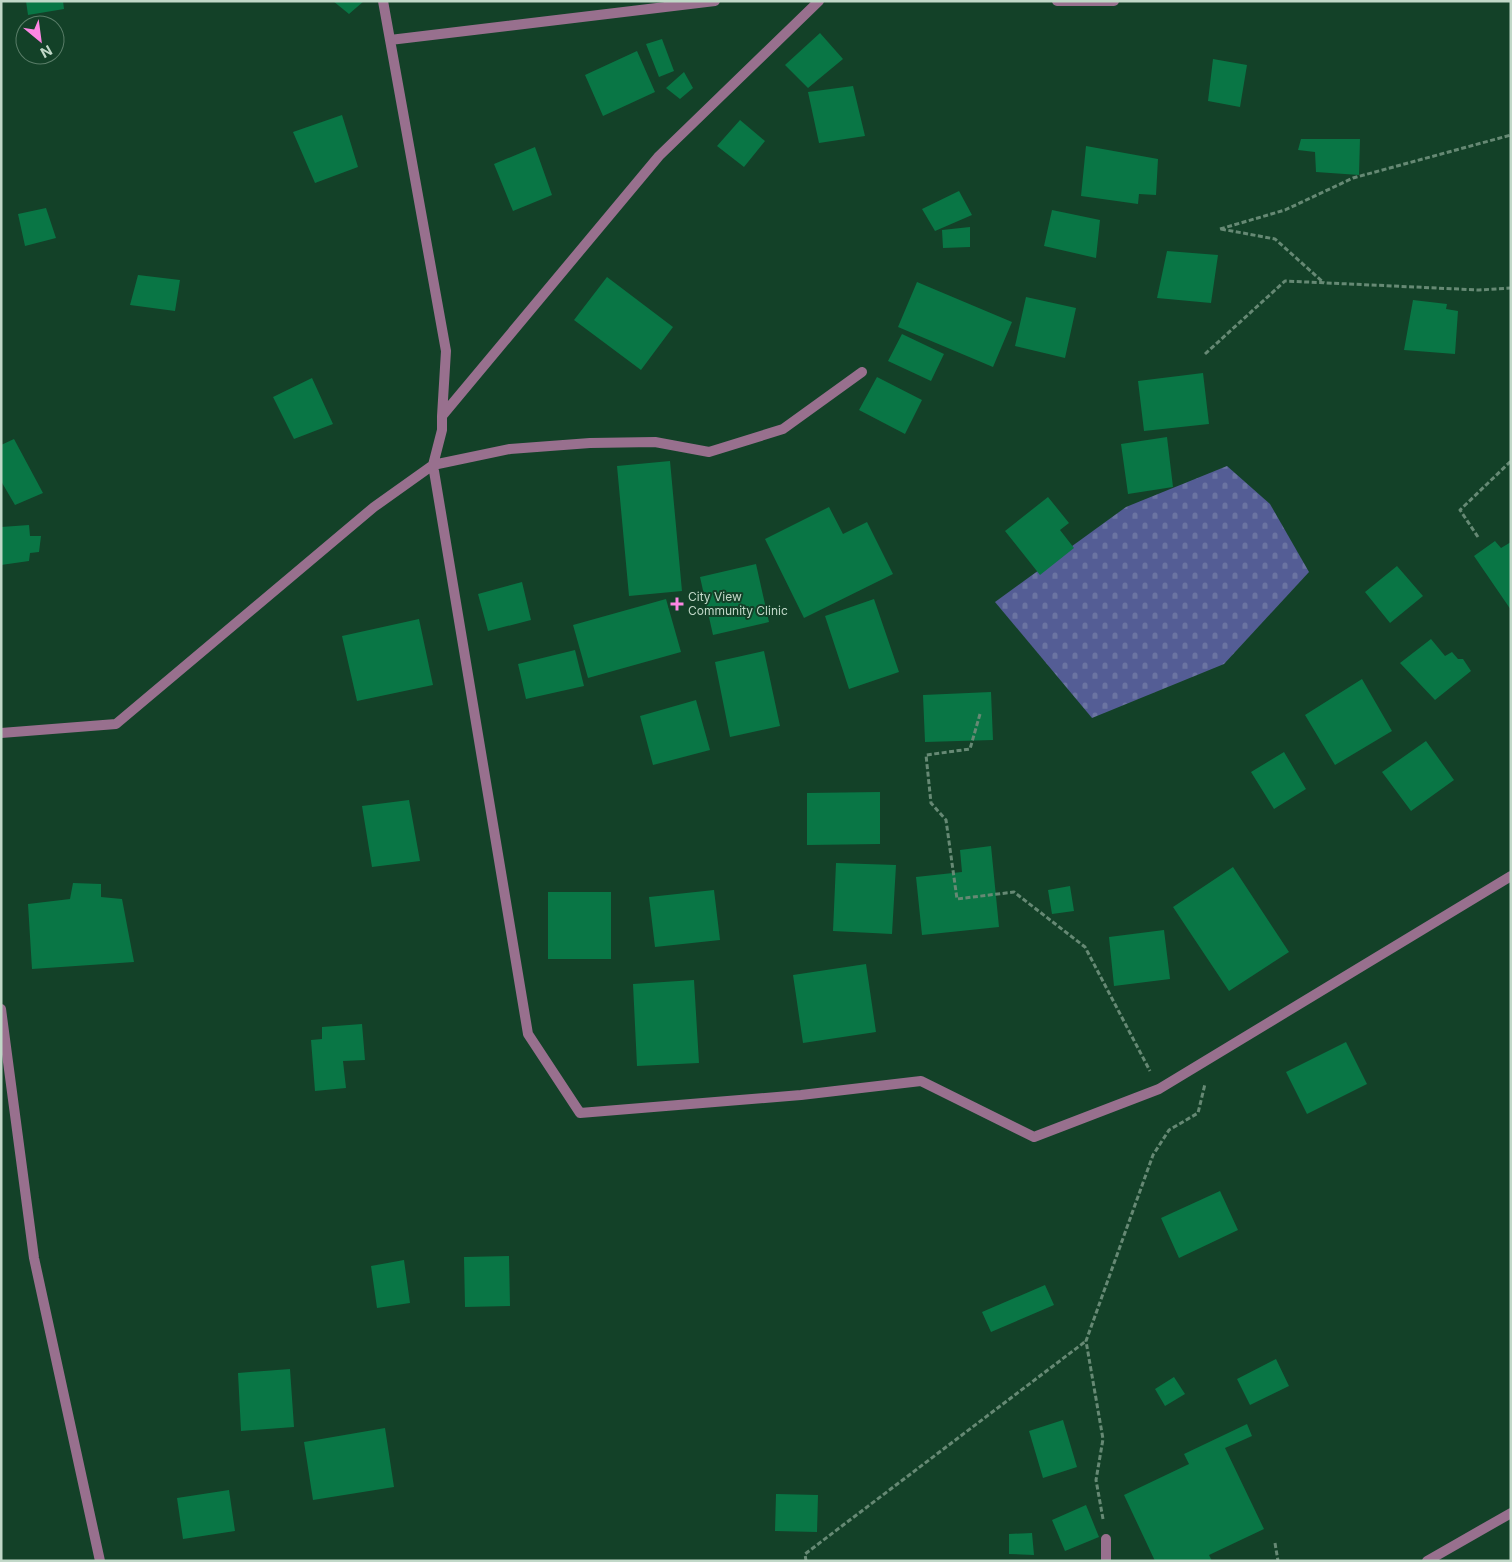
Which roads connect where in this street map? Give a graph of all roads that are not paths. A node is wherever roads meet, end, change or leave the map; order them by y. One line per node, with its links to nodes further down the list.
1 (383, 1): 6 (street)
2 (715, 1): 6 (street)
3 (819, 1): 8 (street)
4 (1056, 1): 5 (street)
5 (1114, 1)
6 (390, 40): 8 (street)
7 (862, 372): 9 (street)
8 (442, 416): 9 (street)
9 (434, 465): 10 (street); 11 (street)
10 (1, 734)
11 (1511, 876)
12 (1, 1009): 15 (street)
13 (1508, 1518): 17 (street)
14 (1106, 1539): 16 (street)
15 (100, 1561)
16 (1106, 1561)
17 (1427, 1561)

